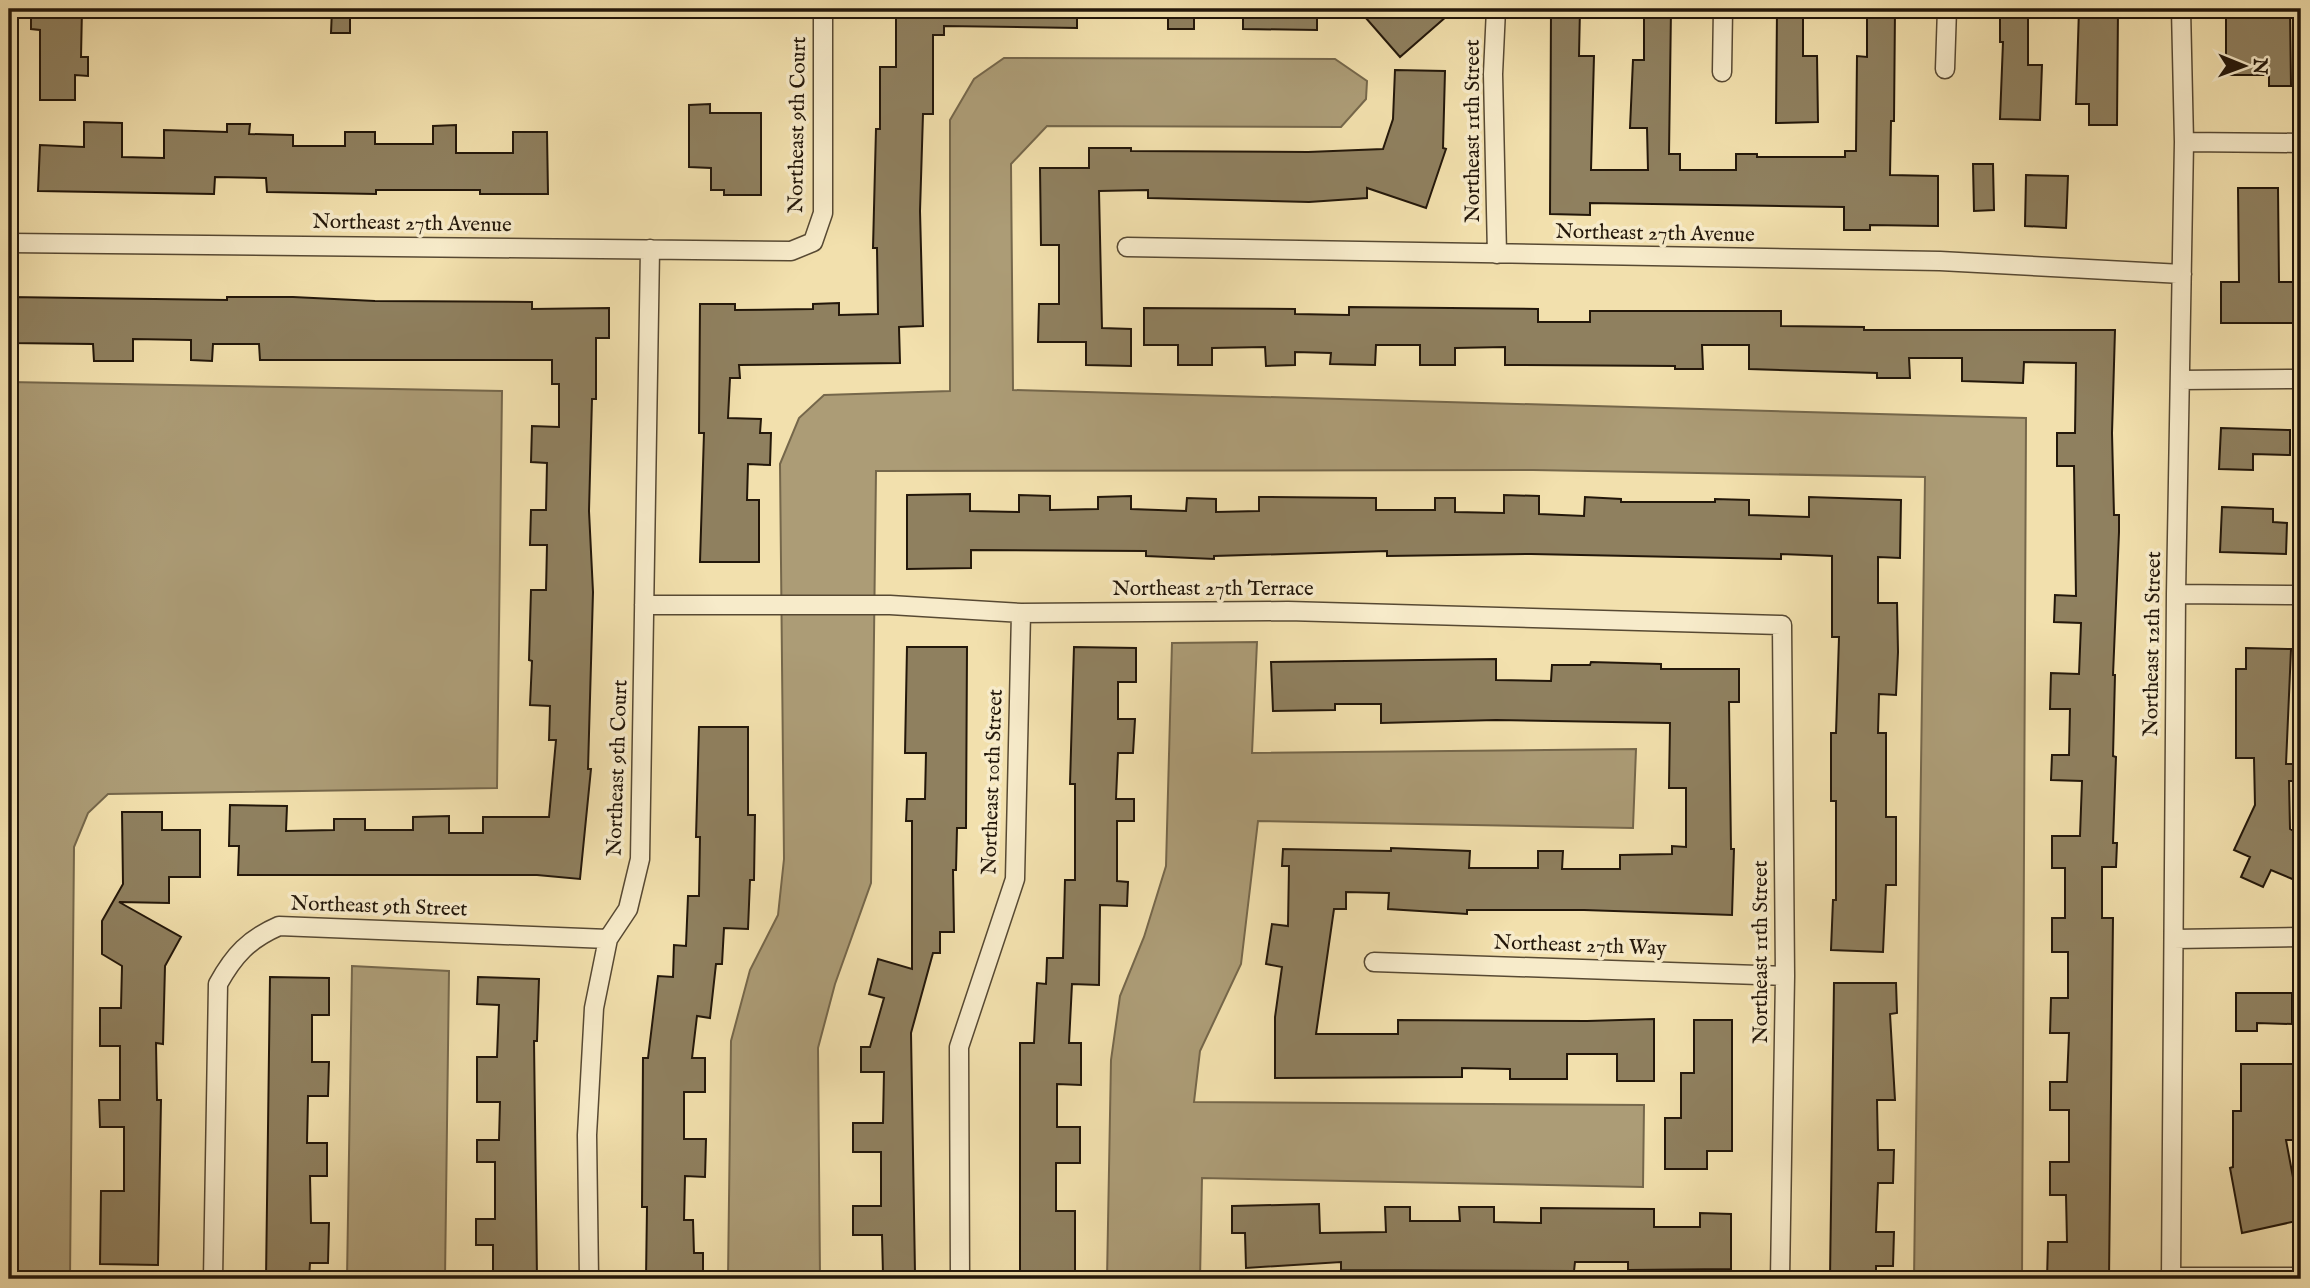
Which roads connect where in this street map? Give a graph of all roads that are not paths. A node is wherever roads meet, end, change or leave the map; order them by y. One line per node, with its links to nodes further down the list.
1 (823, 9): 10 (street, Northeast 9th Court)
2 (1496, 9): 14 (street, Northeast 11th Street)
3 (1723, 9): 7 (street)
4 (1947, 9): 6 (street)
5 (2181, 9): 8 (street, Northeast 12th Street)
6 (1945, 69)
7 (1722, 72)
8 (2184, 142): 9 (street); 15 (street, Northeast 12th Street)
9 (2301, 143)
10 (813, 242): 13 (street, Northeast 27th Avenue)
11 (9, 243): 13 (street, Northeast 27th Avenue)
12 (1127, 247): 14 (street, Northeast 27th Avenue)
13 (650, 249): 20 (street, Northeast 9th Court)
14 (1497, 254): 15 (street, Northeast 27th Avenue)
15 (2182, 274): 17 (street, Northeast 12th Street)
16 (2301, 379): 17 (street)
17 (2180, 380): 18 (street, Northeast 12th Street)
18 (2176, 594): 19 (street); 25 (street, Northeast 12th Street)
19 (2301, 595)
20 (644, 605): 21 (street, Northeast 27th Terrace); 24 (street, Northeast 9th Court)
21 (1021, 613): 22 (street, Northeast 27th Terrace); 32 (street, Northeast 10th Street)
22 (1782, 625): 27 (street, Northeast 11th Street)
23 (2301, 937): 25 (street)
24 (608, 939): 30 (street, Northeast 9th Street); 31 (street, Northeast 9th Court)
25 (2174, 939): 29 (street, Northeast 12th Street)
26 (1374, 962): 27 (street, Northeast 27th Way)
27 (1785, 976): 33 (street, Northeast 11th Street)
28 (2301, 1277): 29 (street)
29 (2171, 1278)
30 (213, 1279)
31 (589, 1279)
32 (960, 1279)
33 (1780, 1279)

